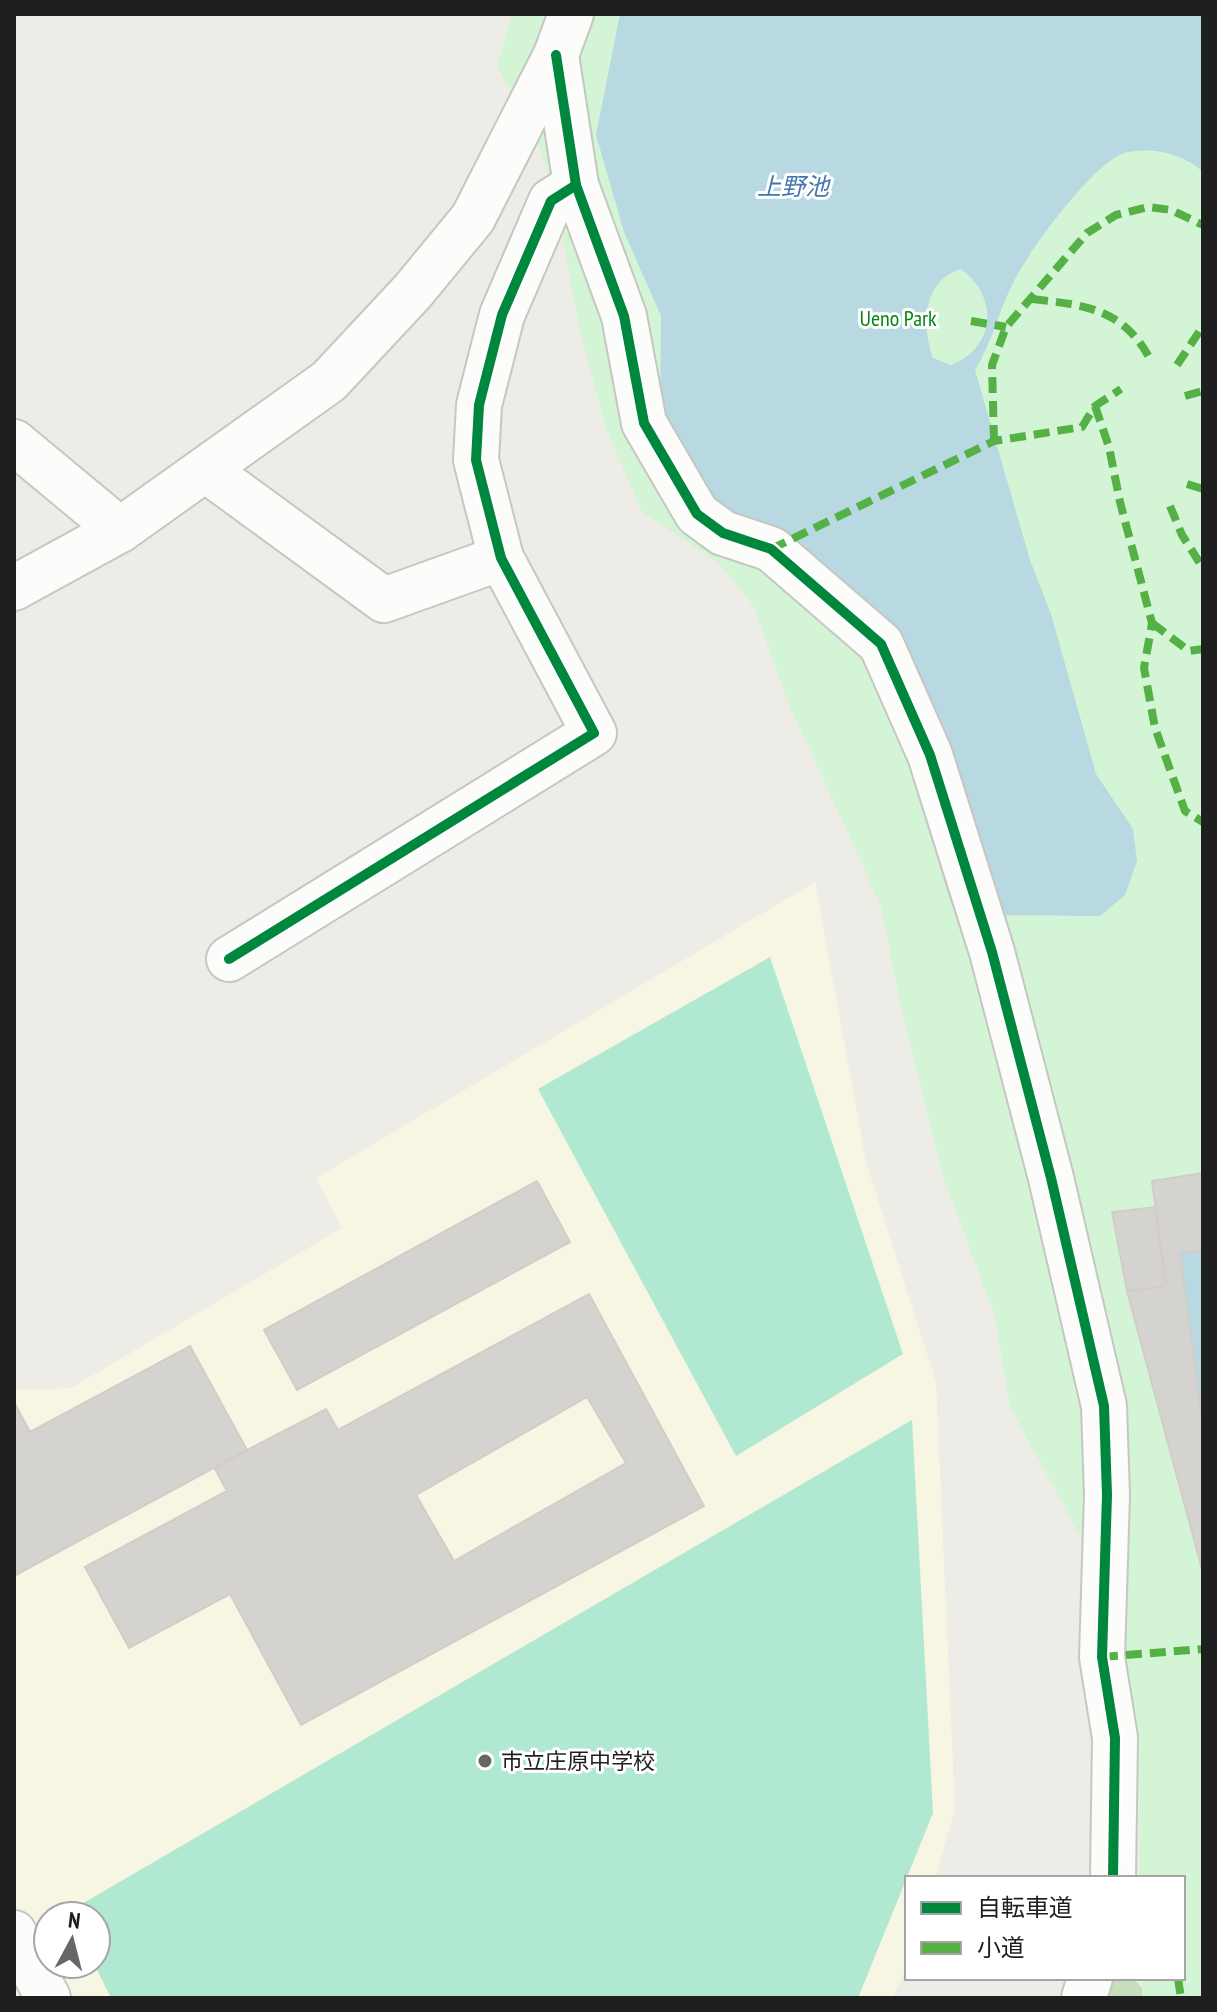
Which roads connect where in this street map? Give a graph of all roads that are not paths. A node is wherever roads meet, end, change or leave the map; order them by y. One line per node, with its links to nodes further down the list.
1 (571, 14): 2 (street)
2 (556, 55): 3 (street); 5 (street)
3 (576, 185): 7 (street); 10 (street)
4 (14, 442): 6 (street)
5 (206, 470): 6 (street); 7 (street)
6 (120, 530): 8 (street)
7 (501, 558): 9 (street)
8 (15, 587)
9 (229, 959)
10 (1113, 1876)
11 (14, 1933): 12 (street)
12 (48, 1998)

